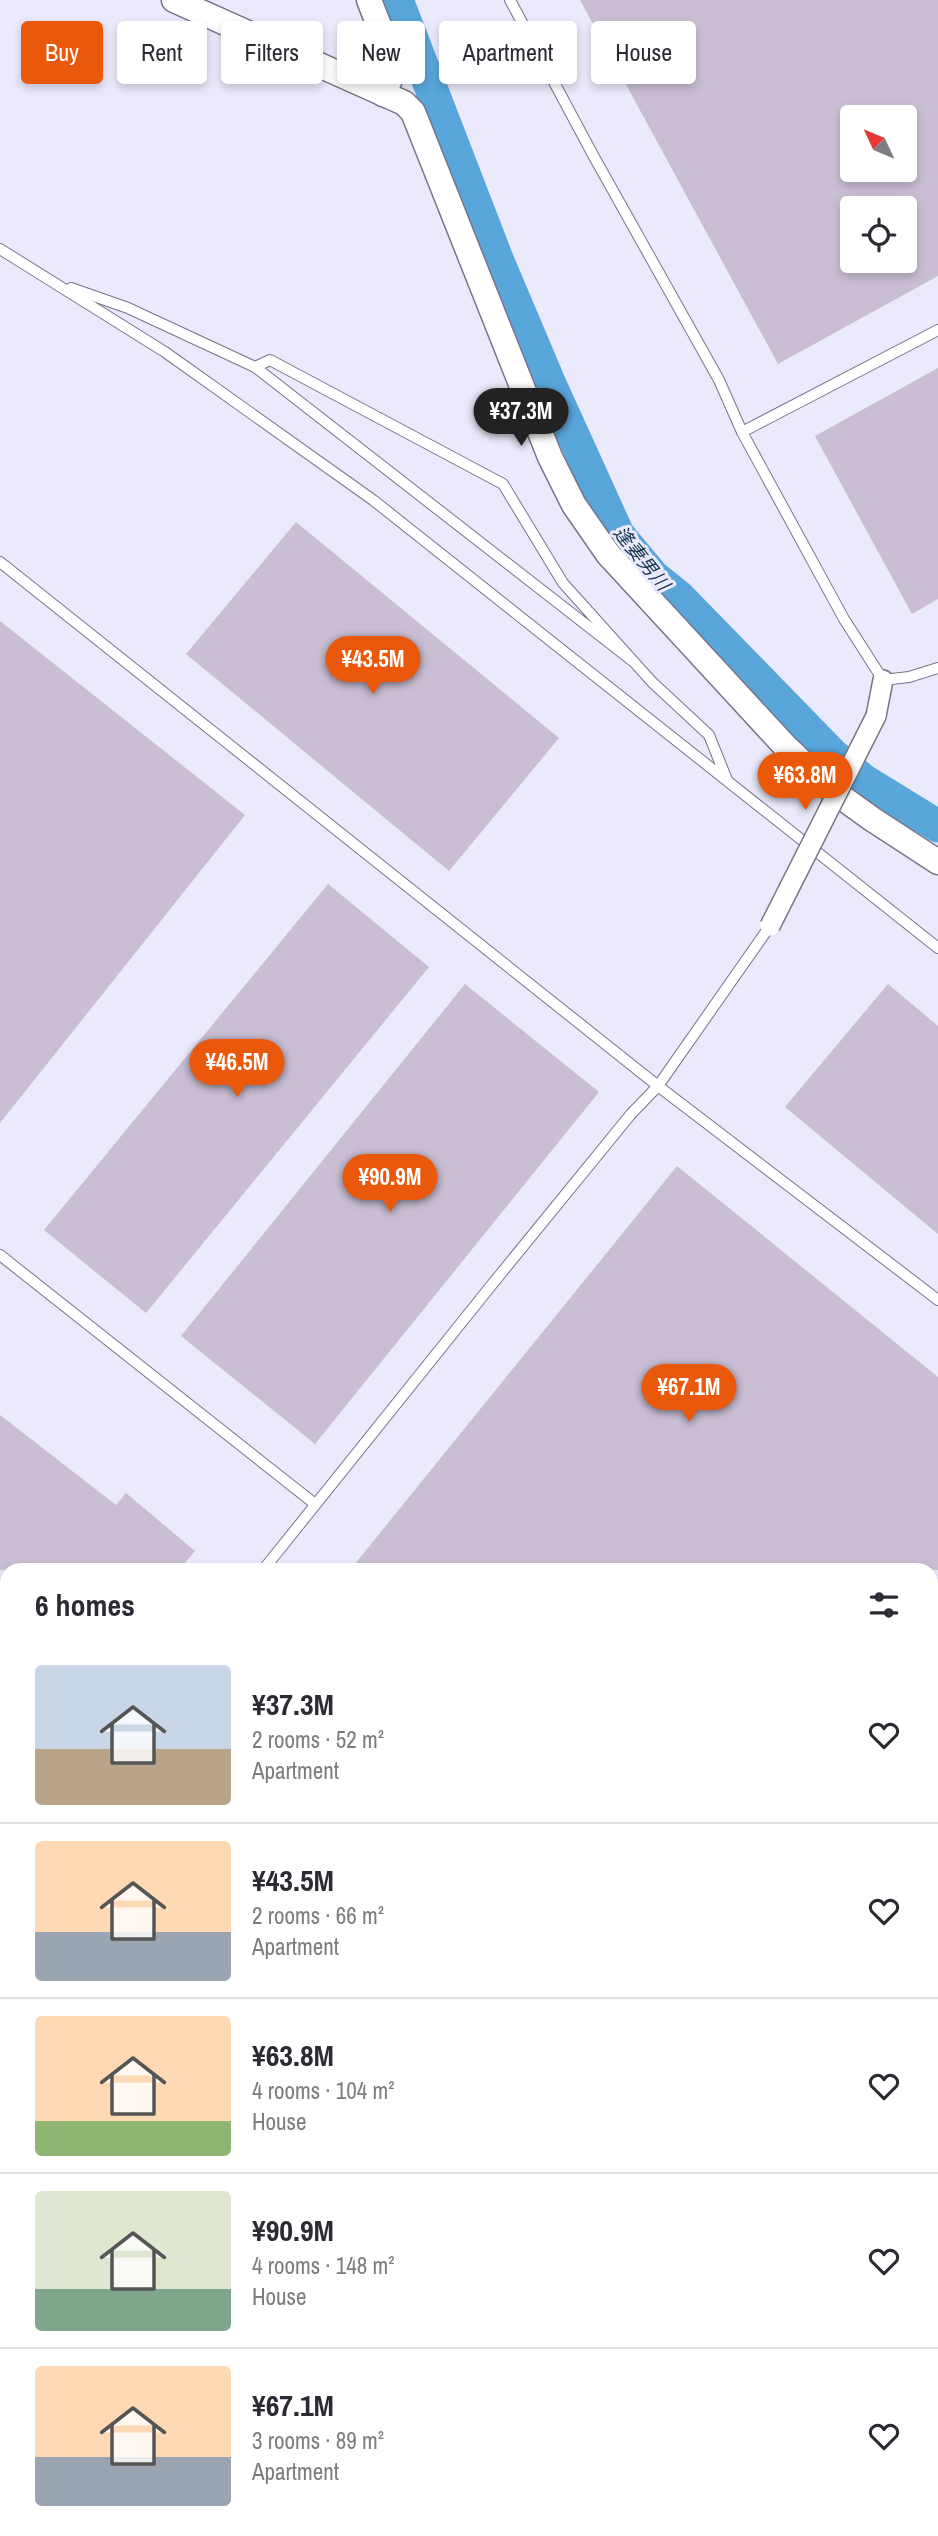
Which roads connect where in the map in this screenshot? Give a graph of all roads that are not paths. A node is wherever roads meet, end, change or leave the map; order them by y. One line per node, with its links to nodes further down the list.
1 (174, 0): 4 (street)
2 (369, 0): 4 (street)
3 (510, 0): 9 (lane)
4 (383, 94): 15 (street)
5 (0, 249): 6 (lane)
6 (54, 282): 8 (lane); 14 (lane)
7 (938, 330): 9 (lane)
8 (255, 367): 11 (lane); 11 (lane)
9 (742, 432): 13 (lane)
10 (0, 562): 18 (lane)
11 (634, 662): 14 (lane)
12 (938, 668): 13 (lane)
13 (883, 680): 16 (street, bridge)
14 (727, 780): 17 (lane)
15 (938, 862)
16 (770, 926): 18 (lane)
17 (938, 948)
18 (658, 1086): 20 (lane); 21 (lane)
19 (0, 1255): 21 (lane)
20 (938, 1300)
21 (315, 1504): 22 (lane)
22 (268, 1563)

